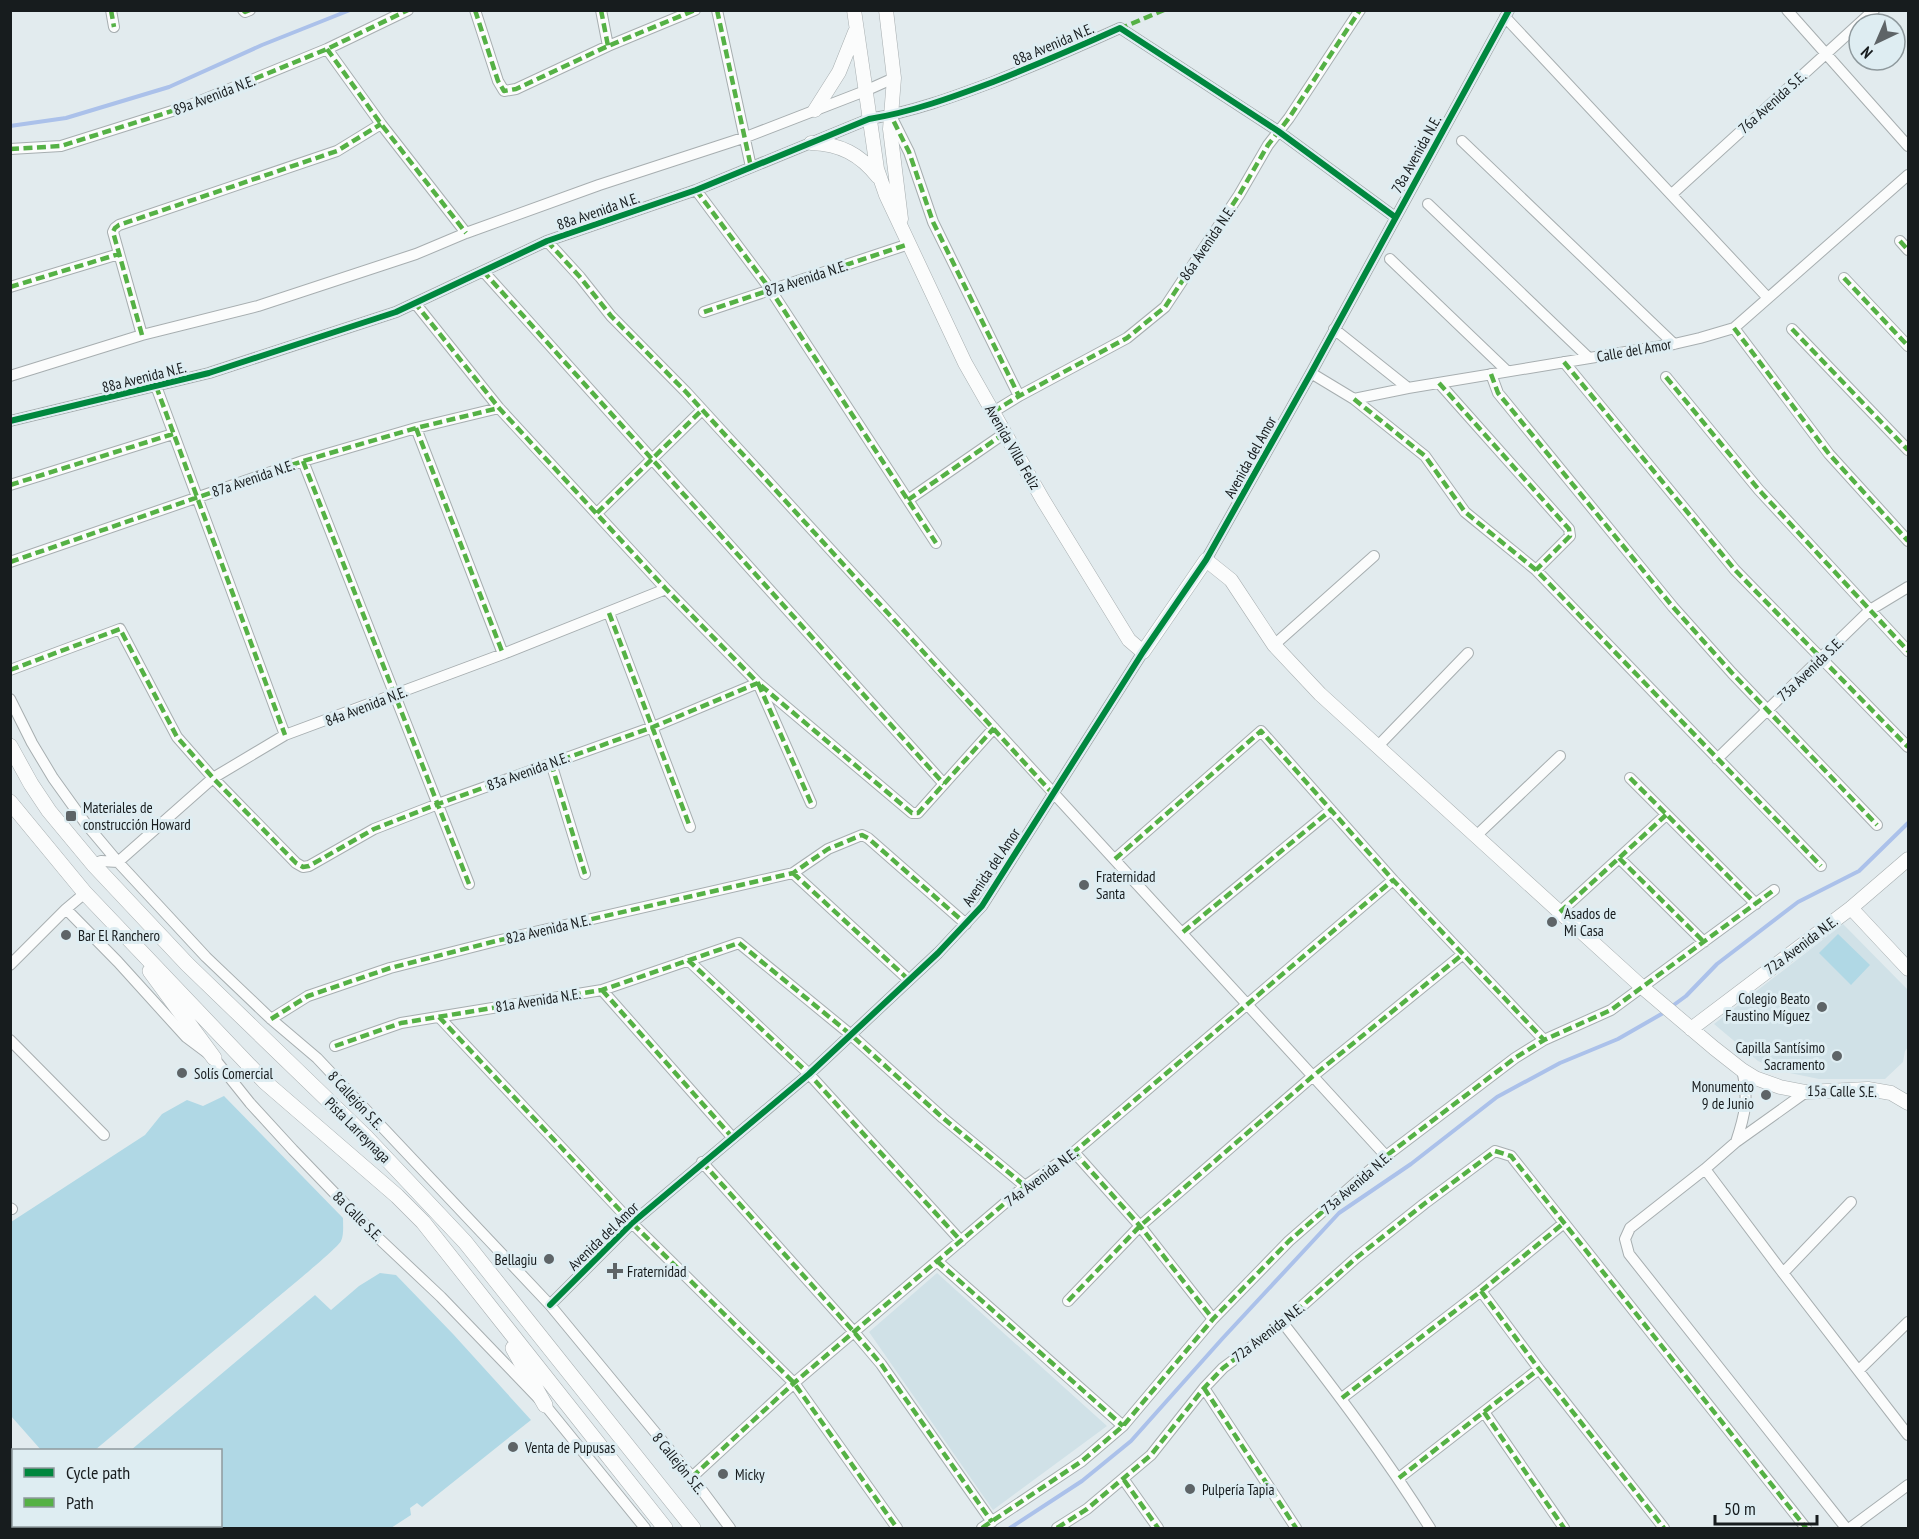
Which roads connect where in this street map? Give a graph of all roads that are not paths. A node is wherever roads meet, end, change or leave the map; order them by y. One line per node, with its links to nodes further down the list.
1 (111, 10): 15 (street)
2 (243, 10): 3 (street)
3 (250, 10)
4 (408, 10): 18 (street, 89a Avenida N.E.)
5 (475, 10): 17 (street)
6 (601, 10): 17 (street)
7 (695, 10): 17 (street)
8 (717, 10): 27 (street)
9 (854, 10): 16 (street, Avenida Villa Feliz)
10 (886, 10): 20 (street, Avenida Villa Feliz)
11 (1360, 10): 26 (street, 86a Avenida N.E.)
12 (1787, 10): 19 (street)
13 (1874, 10): 19 (street, 76a Avenida S.E.)
14 (1507, 14): 36 (street); 38 (street, 78a Avenida N.E.)
15 (114, 27)
16 (856, 30): 21 (street, Avenida Villa Feliz); 22 (street)
17 (608, 46)
18 (327, 49): 25 (street); 31 (street, 89a Avenida N.E.)
19 (1825, 53): 30 (street); 36 (street, 76a Avenida S.E.)
20 (894, 78): 21 (street, 88a Avenida N.E.); 23 (street, Avenida Villa Feliz)
21 (865, 92): 22 (street, 88a Avenida N.E.); 24 (street, Avenida Villa Feliz)
22 (815, 110): 27 (street, 88a Avenida N.E.)
23 (891, 116): 24 (street, 88a Avenida N.E.); 26 (street, 88a Avenida N.E.); 39 (street, Avenida Villa Feliz); 70 (street)
24 (869, 119): 29 (street, 88a Avenida N.E.); 34 (street, Avenida Villa Feliz)
25 (381, 124): 40 (street); 45 (street)
26 (1278, 131): 38 (street); 70 (street, 86a Avenida N.E.)
27 (746, 137): 32 (street); 40 (street, 88a Avenida N.E.)
28 (1462, 141): 58 (street)
29 (811, 143): 32 (street, 88a Avenida N.E.); 34 (street)
30 (1908, 146)
31 (10, 149)
32 (751, 167): 35 (street, 88a Avenida N.E.)
33 (1908, 175): 51 (street, Calle del Amor)
34 (879, 179): 39 (street, Avenida Villa Feliz)
35 (696, 190): 41 (street, 88a Avenida N.E.); 50 (street)
36 (1672, 194): 51 (street)
37 (1428, 204): 60 (street)
38 (1395, 217): 55 (street, 78a Avenida N.E.)
39 (902, 230): 43 (street, Avenida Villa Feliz)
40 (466, 233): 57 (street, 88a Avenida N.E.)
41 (547, 241): 47 (street, 88a Avenida N.E.); 73 (street)
42 (1900, 242): 44 (street)
43 (909, 244): 50 (street, 87a Avenida N.E.); 74 (street, Avenida Villa Feliz)
44 (1908, 250)
45 (119, 254): 49 (street); 57 (street)
46 (1390, 258): 62 (street)
47 (483, 272): 52 (street, 88a Avenida N.E.); 80 (street)
48 (1844, 278): 59 (street)
49 (10, 287)
50 (770, 289): 53 (street, 87a Avenida N.E.); 84 (street)
51 (1768, 298): 54 (street, Calle del Amor)
52 (415, 303): 68 (street, 88a Avenida N.E.); 72 (street)
53 (704, 312)
54 (1734, 328): 58 (street, Calle del Amor); 86 (street)
55 (1334, 329): 63 (street, 78a Avenida N.E.); 69 (street)
56 (1792, 329): 79 (street)
57 (142, 335): 65 (street, 88a Avenida N.E.)
58 (1674, 344): 60 (street, Calle del Amor)
59 (1908, 346)
60 (1589, 358): 61 (street, Calle del Amor)
61 (1564, 362): 62 (street, Calle del Amor); 101 (street)
62 (1507, 371): 64 (street, Calle del Amor)
63 (1311, 373): 71 (street); 89 (street, Avenida del Amor)
64 (1491, 374): 67 (street, Calle del Amor); 106 (street)
65 (10, 376)
66 (1666, 377): 94 (street)
67 (1439, 382): 69 (street, Calle del Amor); 91 (street)
68 (156, 386): 75 (street, 88a Avenida N.E.); 78 (street)
69 (1408, 388): 71 (street, Calle del Amor)
70 (1019, 396): 74 (street, 86a Avenida N.E.)
71 (1354, 399): 91 (street)
72 (499, 408): 76 (street, 87a Avenida N.E.); 85 (street)
73 (702, 410): 80 (street); 108 (street)
74 (993, 412): 77 (street, Avenida Villa Feliz)
75 (10, 421)
76 (416, 429): 81 (street, 87a Avenida N.E.); 100 (street)
77 (1005, 433): 84 (street); 98 (street, Avenida Villa Feliz)
78 (173, 434): 82 (street); 83 (street)
79 (1908, 450)
80 (651, 459): 85 (street); 118 (street)
81 (303, 460): 83 (street, 87a Avenida N.E.); 104 (street)
82 (10, 484)
83 (195, 498): 90 (street, 87a Avenida N.E.); 109 (street)
84 (909, 500): 87 (street)
85 (597, 513): 93 (street)
86 (1908, 541)
87 (936, 543)
88 (1374, 556): 96 (street)
89 (1206, 560): 96 (street, 15a Calle S.E.); 98 (street, Avenida del Amor)
90 (10, 562)
91 (1536, 570): 114 (street)
92 (1908, 587): 94 (street, 73a Avenida S.E.)
93 (666, 589): 95 (street, 84a Avenida N.E.); 103 (street)
94 (1870, 610): 97 (street); 101 (street, 73a Avenida S.E.)
95 (609, 613): 100 (street, 84a Avenida N.E.); 107 (street)
96 (1275, 645): 111 (street, 15a Calle S.E.)
97 (1908, 651)
98 (1143, 652): 119 (street, Avenida del Amor)
99 (1468, 653): 111 (street)
100 (503, 654): 104 (street, 84a Avenida N.E.)
101 (1821, 657): 106 (street, 73a Avenida S.E.); 112 (street)
102 (10, 670): 116 (street)
103 (758, 683): 107 (street, 83a Avenida N.E.); 118 (street); 121 (street)
104 (395, 695): 109 (street, 84a Avenida N.E.); 122 (street)
105 (10, 699): 131 (street, 8 Callejón S.E.)
106 (1767, 710): 114 (street, 73a Avenida S.E.); 125 (street)
107 (653, 727): 115 (street, 83a Avenida N.E.); 126 (street)
108 (994, 728): 118 (street); 119 (street)
109 (285, 735): 116 (street, 84a Avenida N.E.)
110 (10, 746): 132 (main road, Pista Larreynaga)
111 (1377, 747): 127 (street, 15a Calle S.E.)
112 (1908, 747)
113 (1560, 756): 127 (street)
114 (1718, 759): 133 (street)
115 (551, 763): 122 (street, 83a Avenida N.E.); 135 (street)
116 (213, 777): 122 (street, 83a Avenida N.E.); 131 (street, 84a Avenida N.E.)
117 (1629, 778): 124 (street)
118 (944, 784)
119 (1053, 794): 129 (street); 144 (street, Avenida del Amor)
120 (10, 802): 139 (main road, Pista Larreynaga)
121 (811, 803)
122 (438, 804): 137 (street)
123 (1331, 810): 129 (street); 136 (street); 145 (street)
124 (1666, 815): 128 (street); 140 (street)
125 (1877, 825)
126 (690, 827)
127 (1476, 836): 143 (street, 15a Calle S.E.)
128 (1619, 858): 143 (street); 147 (street)
129 (1115, 859): 145 (street)
130 (1908, 859): 141 (street, 72a Avenida N.E.)
131 (118, 862): 132 (street); 157 (street, 8 Callejón S.E.)
132 (93, 864): 208 (main road, Pista Larreynaga)
133 (1821, 867)
134 (793, 873): 144 (street, 82a Avenida N.E.); 152 (street); 157 (street, 82a Avenida N.E.)
135 (585, 874)
136 (1393, 880): 148 (street); 155 (street, 74a Avenida N.E.)
137 (469, 885)
138 (1774, 890): 140 (street, 73a Avenida N.E.)
139 (85, 893): 142 (street); 146 (main road, Pista Larreynaga)
140 (1756, 904): 147 (street, 73a Avenida N.E.)
141 (1851, 908): 151 (street); 158 (street, 72a Avenida N.E.)
142 (66, 909): 150 (street); 163 (street, 8a Calle S.E.)
143 (1560, 912): 153 (street, 15a Calle S.E.)
144 (966, 924): 152 (street, Avenida del Amor)
145 (1183, 932): 155 (street)
146 (129, 939): 163 (main road); 186 (main road, Pista Larreynaga)
147 (1704, 942): 153 (street, 73a Avenida N.E.)
148 (1463, 954): 161 (street); 166 (street)
149 (688, 960): 154 (street, 81a Avenida N.E.); 159 (street, 81a Avenida N.E.); 165 (street)
150 (10, 965)
151 (1908, 969)
152 (909, 980): 159 (street, Avenida del Amor)
153 (1642, 987): 158 (street, 15a Calle S.E.); 161 (street, 73a Avenida N.E.)
154 (602, 990): 156 (street, 81a Avenida N.E.); 170 (street)
155 (1248, 1004): 166 (street); 172 (street, 74a Avenida N.E.)
156 (439, 1017): 162 (street, 81a Avenida N.E.); 178 (street)
157 (271, 1019): 187 (street, 8 Callejón S.E.)
158 (1688, 1026): 164 (street, 15a Calle S.E.)
159 (850, 1034): 165 (street, Avenida del Amor); 176 (street)
160 (10, 1040): 169 (street)
161 (1544, 1040): 173 (street, 73a Avenida N.E.)
162 (335, 1046)
163 (214, 1058): 197 (street, 8a Calle S.E.)
164 (1742, 1070): 167 (street, 15a Calle S.E.); 171 (street)
165 (809, 1074): 170 (street, Avenida del Amor); 181 (street)
166 (1313, 1076): 173 (street); 180 (street)
167 (1806, 1092): 168 (street, 15a Calle S.E.); 171 (street)
168 (1908, 1103)
169 (104, 1135)
170 (732, 1137): 174 (street, Avenida del Amor)
171 (1736, 1142): 175 (street)
172 (1074, 1152): 176 (street, 74a Avenida N.E.); 180 (street)
173 (1386, 1156): 188 (street, 73a Avenida N.E.)
174 (702, 1162): 178 (street, Avenida del Amor); 191 (street)
175 (1705, 1169): 183 (street); 219 (street)
176 (1025, 1186): 181 (street, 74a Avenida N.E.)
177 (1851, 1202): 183 (street)
178 (632, 1223): 187 (street, Avenida del Amor); 194 (street)
179 (1564, 1223): 184 (street); 190 (street, 72a Avenida N.E.); 218 (street)
180 (1140, 1226): 185 (street); 188 (street)
181 (960, 1241): 182 (street, 74a Avenida N.E.)
182 (937, 1262): 191 (street, 74a Avenida N.E.); 199 (street)
183 (1783, 1273): 193 (street)
184 (1481, 1291): 192 (street); 196 (street)
185 (1068, 1301)
186 (487, 1304): 197 (main road); 207 (main road, Pista Larreynaga)
187 (550, 1305): 201 (street, 8 Callejón S.E.)
188 (1213, 1319): 199 (street, 73a Avenida N.E.)
189 (1908, 1322): 193 (street)
190 (1282, 1323): 195 (street, 72a Avenida N.E.); 196 (street)
191 (854, 1332): 194 (street, 74a Avenida N.E.); 205 (street)
192 (1539, 1369): 198 (street); 217 (street)
193 (1859, 1370): 200 (street)
194 (794, 1383): 201 (street, 74a Avenida N.E.); 210 (street)
195 (1204, 1388): 203 (street, 72a Avenida N.E.); 214 (street)
196 (1342, 1398): 202 (street)
197 (546, 1405): 206 (street, 8a Calle S.E.)
198 (1484, 1412): 202 (street); 216 (street)
199 (1123, 1426): 205 (street, 73a Avenida N.E.)
200 (1908, 1435)
201 (692, 1477): 209 (street, 8 Callejón S.E.)
202 (1399, 1478): 215 (street)
203 (1124, 1480): 212 (street, 72a Avenida N.E.); 213 (street)
204 (1908, 1485): 219 (street)
205 (992, 1522): 211 (street, 73a Avenida N.E.)
206 (645, 1528)
207 (665, 1528)
208 (693, 1528)
209 (728, 1528)
210 (897, 1528)
211 (982, 1528)
212 (1057, 1528)
213 (1158, 1528)
214 (1296, 1528)
215 (1430, 1528)
216 (1564, 1528)
217 (1664, 1528)
218 (1806, 1528)
219 (1848, 1528)

